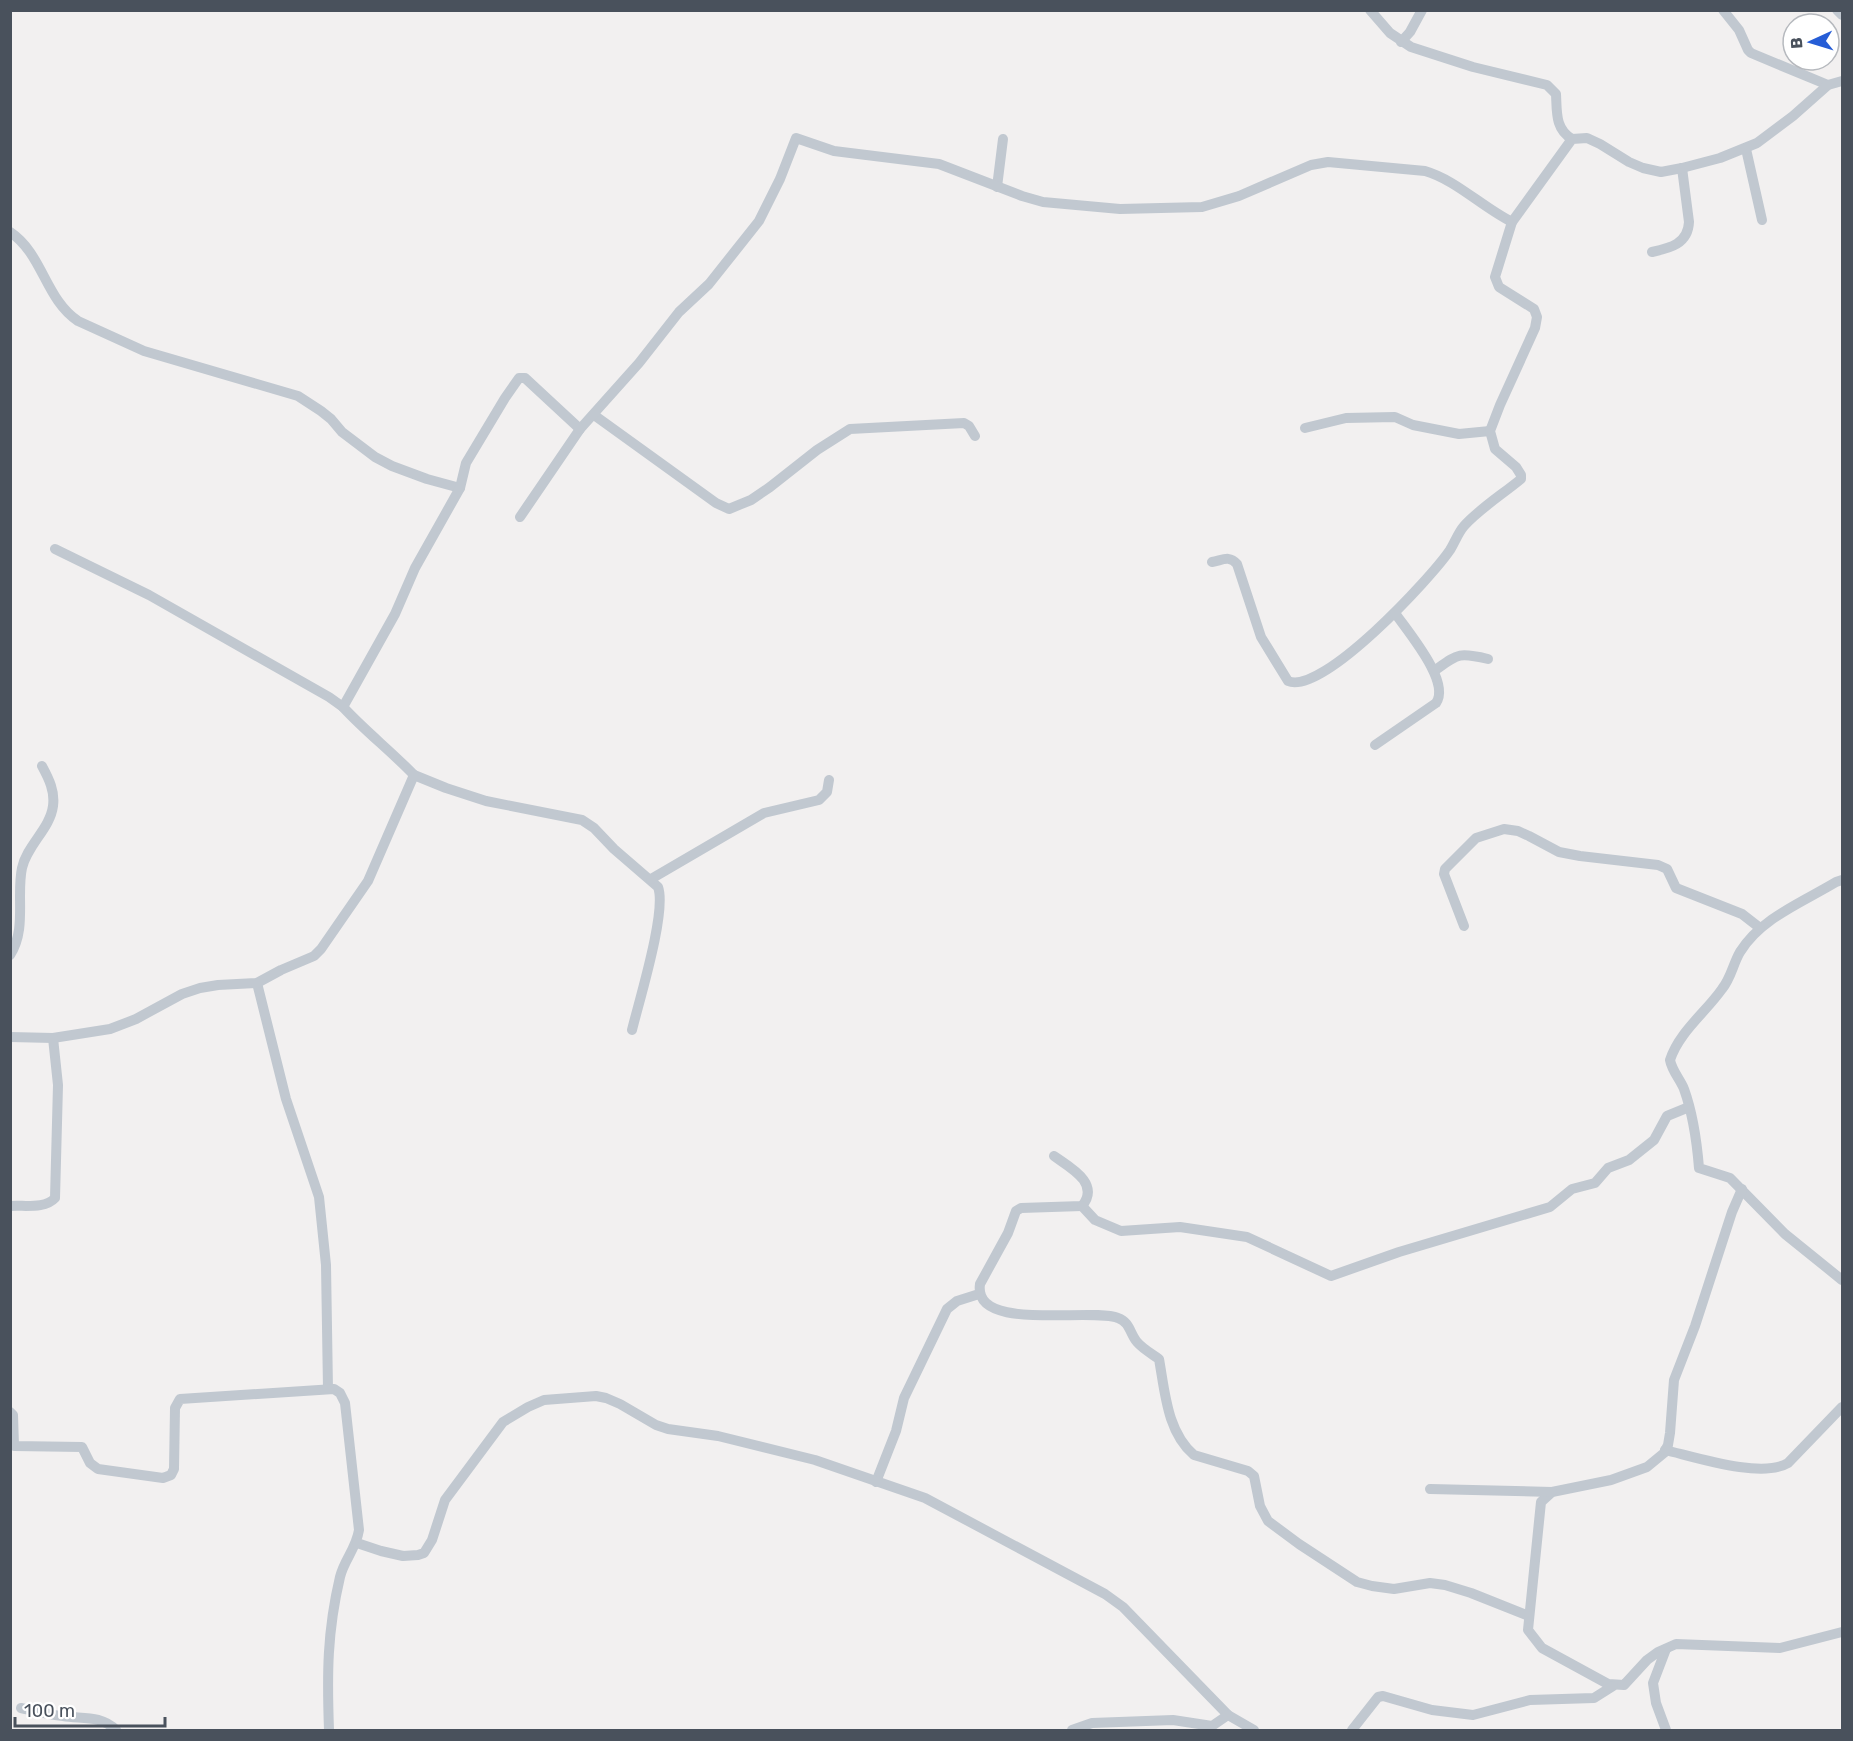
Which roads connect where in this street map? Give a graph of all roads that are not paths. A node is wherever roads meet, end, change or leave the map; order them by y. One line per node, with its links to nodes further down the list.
1 (1370, 10): 6 (street)
2 (1422, 10): 6 (street)
3 (1723, 10): 8 (street)
4 (1837, 10): 5 (street)
5 (1842, 15)
6 (1401, 42): 10 (street)
7 (1842, 81): 8 (street)
8 (1828, 85): 11 (street)
9 (1003, 139): 13 (street)
10 (1572, 139): 12 (street); 15 (street)
11 (1746, 149): 12 (street); 14 (street)
12 (1682, 168): 17 (street)
13 (997, 187): 15 (street); 18 (street)
14 (1762, 220)
15 (1512, 222): 21 (street)
16 (10, 232): 23 (street)
17 (1652, 252)
18 (594, 415): 20 (street); 22 (street)
19 (1305, 428): 21 (street)
20 (580, 429): 23 (street); 24 (street)
21 (1490, 431): 27 (street)
22 (975, 435)
23 (460, 488): 30 (street)
24 (520, 517)
25 (55, 549): 30 (street)
26 (1212, 562): 27 (street)
27 (1395, 613): 29 (street)
28 (1488, 659): 29 (street)
29 (1434, 671): 31 (street)
30 (343, 707): 33 (street)
31 (1375, 745)
32 (42, 766): 39 (street)
33 (414, 775): 35 (street); 40 (street)
34 (829, 780): 35 (street)
35 (651, 879): 41 (street)
36 (1842, 880): 38 (street)
37 (1464, 926): 38 (street)
38 (1760, 928): 44 (street)
39 (10, 955)
40 (257, 983): 43 (street); 51 (street)
41 (632, 1030)
42 (10, 1037): 43 (street)
43 (53, 1038): 47 (street)
44 (1689, 1107): 46 (street); 48 (street)
45 (1054, 1156): 48 (street)
46 (1742, 1189): 49 (street); 54 (street)
47 (10, 1206)
48 (1082, 1206): 50 (street)
49 (1842, 1280)
50 (979, 1294): 55 (street); 59 (street)
51 (328, 1389): 53 (street); 58 (street)
52 (1842, 1407): 54 (street)
53 (10, 1412)
54 (1665, 1450): 57 (street)
55 (876, 1482): 58 (street); 64 (street)
56 (1430, 1489): 57 (street)
57 (1552, 1492): 59 (street)
58 (357, 1543): 66 (street)
59 (1529, 1616): 62 (street)
60 (1842, 1632): 61 (street)
61 (1666, 1649): 62 (street); 70 (street)
62 (1613, 1686): 69 (street)
63 (21, 1708): 65 (street)
64 (1228, 1716): 67 (street); 68 (street)
65 (116, 1731)
66 (329, 1731)
67 (1072, 1731)
68 (1254, 1731)
69 (1352, 1731)
70 (1666, 1731)

